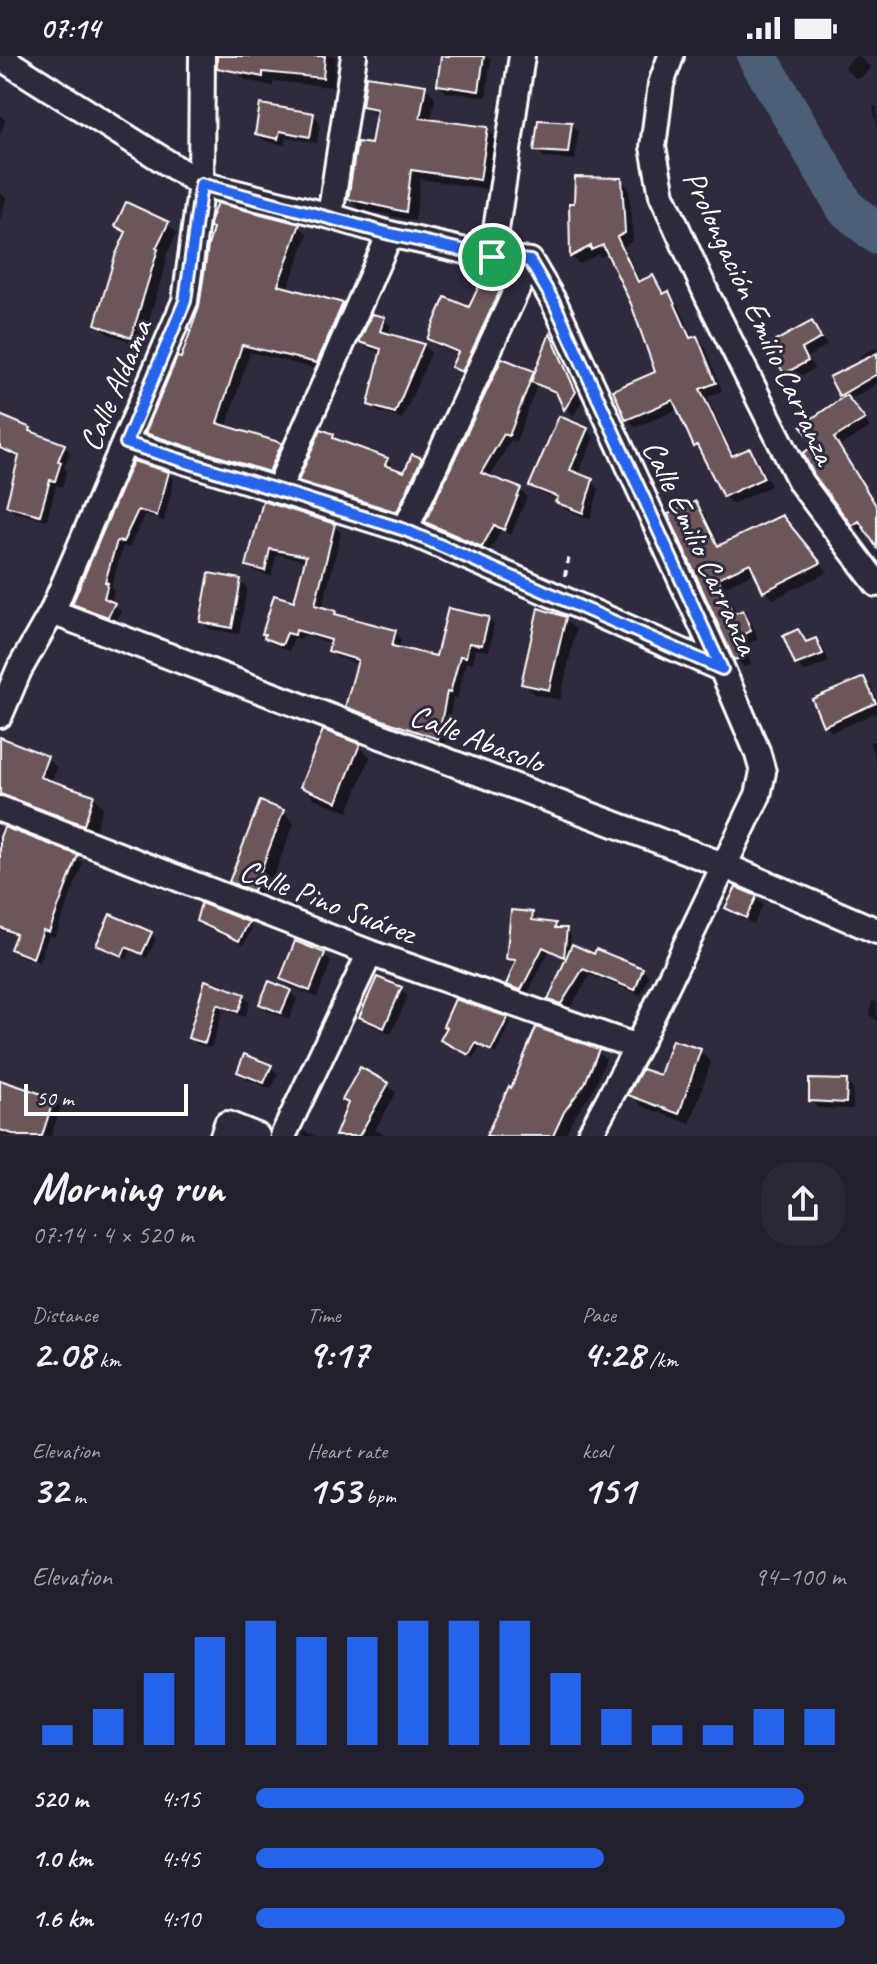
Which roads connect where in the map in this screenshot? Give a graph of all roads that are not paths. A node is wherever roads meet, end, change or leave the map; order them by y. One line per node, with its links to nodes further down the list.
1 (202, 56): 6 (street, Calle Aldama)
2 (354, 56): 7 (street)
3 (522, 56): 9 (street)
4 (671, 56): 14 (street, Prolongación Emilio Carranza)
5 (0, 57): 6 (street)
6 (201, 184): 7 (street); 11 (street, Calle Aldama)
7 (330, 216): 8 (street)
8 (390, 234): 9 (street); 12 (street)
9 (492, 257): 10 (street)
10 (530, 261): 13 (street); 17 (street, Calle Emilio Carranza)
11 (126, 443): 12 (street); 15 (street, Calle Aldama)
12 (278, 490): 13 (street)
13 (405, 530): 17 (street)
14 (877, 584)
15 (52, 612): 16 (street, Calle Aldama); 20 (street, Calle Abasolo)
16 (10, 665): 18 (street, Calle Aldama)
17 (722, 669): 20 (street, Calle Emilio Carranza)
18 (0, 715)
19 (0, 809): 22 (street, Calle Pino Suárez)
20 (723, 865): 21 (street, Calle Abasolo); 23 (street, Calle Emilio Carranza)
21 (877, 931)
22 (370, 953): 23 (street, Calle Pino Suárez); 26 (street)
23 (637, 1047): 27 (street, Calle Emilio Carranza)
24 (223, 1136): 25 (street)
25 (257, 1136)
26 (283, 1136)
27 (589, 1136)

